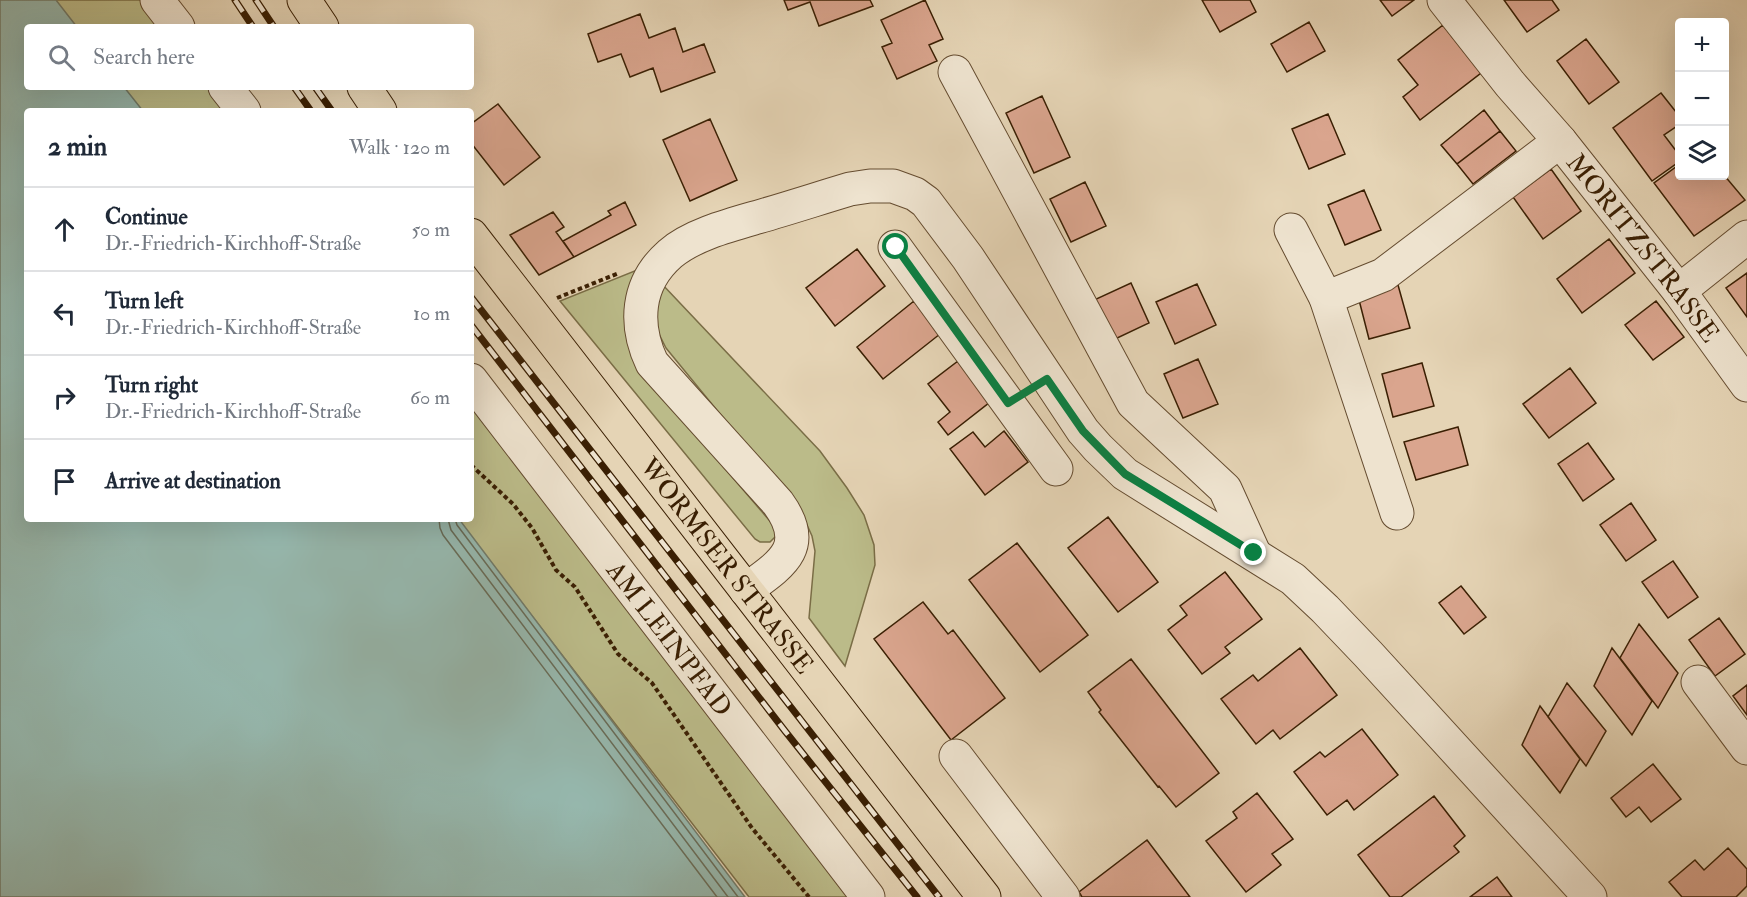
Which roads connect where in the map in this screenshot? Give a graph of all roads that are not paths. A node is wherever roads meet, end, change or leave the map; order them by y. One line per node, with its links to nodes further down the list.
1 (157, 0): 4 (street)
2 (304, 0): 5 (main road)
3 (1444, 0): 11 (street, MORITZSTRASSE)
4 (176, 24)
5 (320, 24)
6 (956, 72): 24 (street)
7 (227, 90): 9 (street)
8 (366, 90): 10 (main road)
9 (242, 108)
10 (378, 108)
11 (1560, 141): 16 (street, MORITZSTRASSE); 17 (street, MORITZSTRASSE)
12 (1291, 230): 17 (street)
13 (1747, 237): 16 (street)
14 (474, 239): 25 (main road, WORMSER STRASSE)
15 (896, 247): 21 (street)
16 (1679, 291): 20 (street, MORITZSTRASSE)
17 (1326, 298): 23 (street)
18 (1047, 379): 21 (street); 24 (street); 25 (street)
19 (474, 384): 29 (street, AM LEINPFAD)
20 (1747, 385)
21 (1008, 403): 22 (street)
22 (1056, 469)
23 (1397, 513)
24 (1254, 553): 32 (street)
25 (746, 590): 30 (main road, WORMSER STRASSE)
26 (1698, 682): 27 (street)
27 (1747, 748)
28 (956, 756): 31 (street)
29 (868, 897)
30 (984, 897)
31 (1063, 897)
32 (1590, 897)

